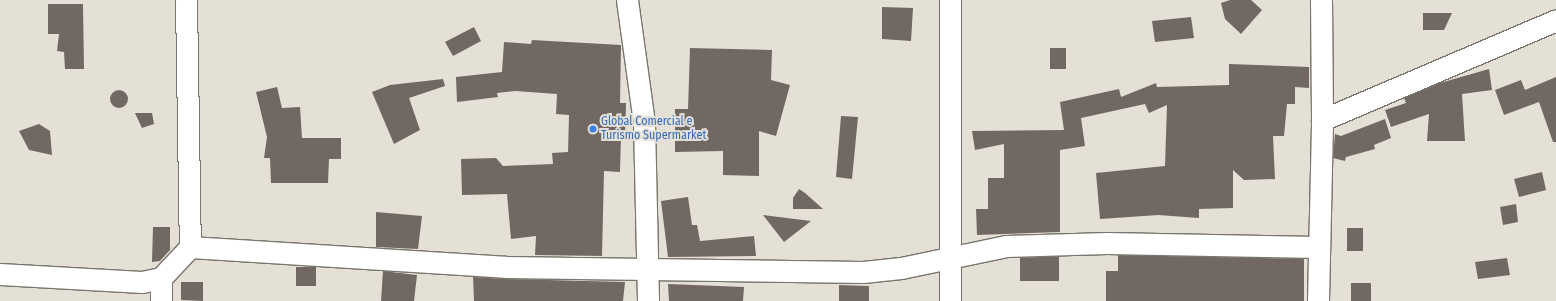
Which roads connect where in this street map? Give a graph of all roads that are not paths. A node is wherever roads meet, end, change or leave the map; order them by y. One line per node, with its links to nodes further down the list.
1 (186, 0): 7 (street)
2 (627, 0): 10 (street)
3 (950, 0): 9 (street)
4 (1321, 0): 6 (street)
5 (1556, 20): 6 (street)
6 (1322, 120): 8 (street)
7 (190, 247): 10 (street); 12 (street)
8 (1317, 247): 9 (street); 16 (street)
9 (952, 257): 10 (street); 15 (street)
10 (648, 269): 14 (street)
11 (0, 274): 12 (street)
12 (161, 278): 13 (street)
13 (161, 301)
14 (648, 301)
15 (950, 301)
16 (1318, 301)

